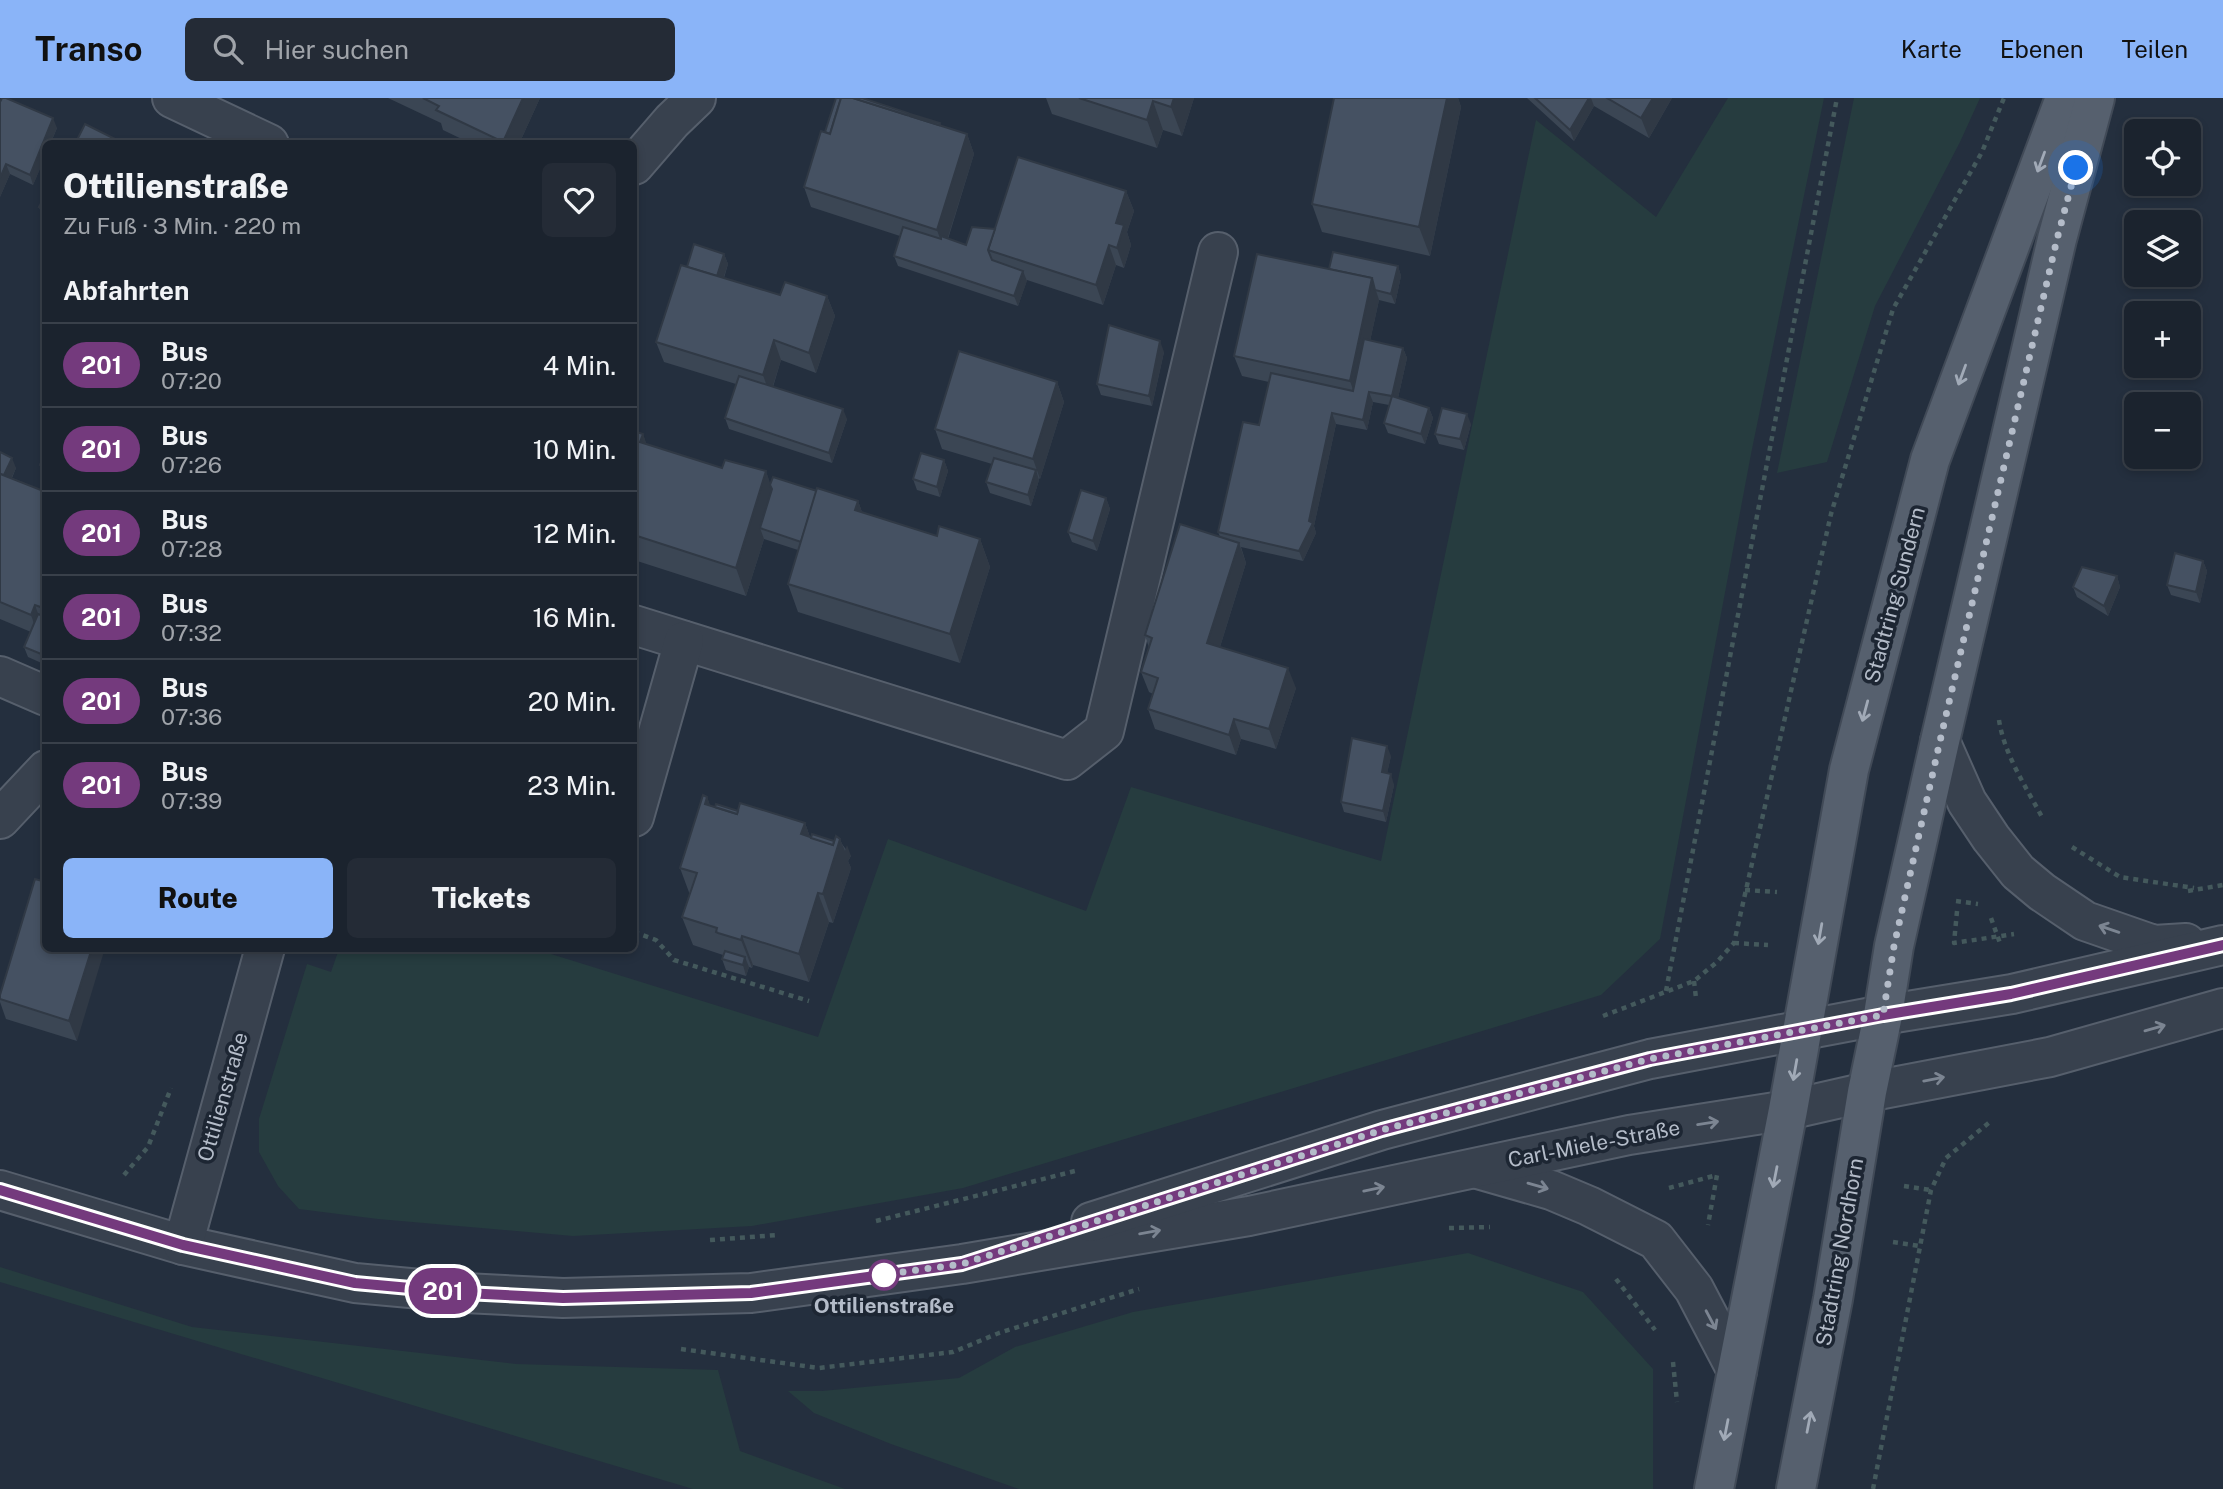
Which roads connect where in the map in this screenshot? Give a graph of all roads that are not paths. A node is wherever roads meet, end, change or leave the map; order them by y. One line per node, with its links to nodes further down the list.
1 (173, 98): 5 (street)
2 (696, 98): 6 (street)
3 (2065, 98): 21 (main road, Stadtring Sundern, one-way to 21)
4 (2095, 98): 12 (main road)
5 (262, 140)
6 (637, 162)
7 (1218, 252): 9 (street)
8 (637, 626): 9 (street)
9 (684, 641): 14 (street)
10 (0, 676): 11 (street)
11 (42, 694)
12 (1940, 741): 16 (street, one-way to 12); 20 (main road)
13 (42, 774): 15 (street)
14 (637, 806)
15 (0, 819)
16 (2223, 940)
17 (2223, 945): 20 (street, Carl-Miele-Straße)
18 (264, 952): 26 (street, Ottilienstraße)
19 (2223, 1008): 22 (street, Carl-Miele-Straße, one-way to 19)
20 (1883, 1015): 21 (street, Carl-Miele-Straße); 22 (main road, Stadtring Nordhorn)
21 (1802, 1030): 23 (main road, Stadtring Sundern, one-way to 23); 27 (street, Carl-Miele-Straße)
22 (1867, 1092): 23 (street, Carl-Miele-Straße); 30 (main road, Stadtring Nordhorn, one-way to 22)
23 (1788, 1110): 24 (street, Carl-Miele-Straße, one-way to 23); 28 (main road, one-way to 28)
24 (1472, 1168): 27 (street, Carl-Miele-Straße, one-way to 24); 28 (street, one-way to 28)
25 (0, 1189): 26 (street, Carl-Miele-Straße)
26 (183, 1245): 27 (street, Carl-Miele-Straße)
27 (962, 1264)
28 (1737, 1371): 29 (main road, one-way to 29)
29 (1714, 1489)
30 (1796, 1489)

